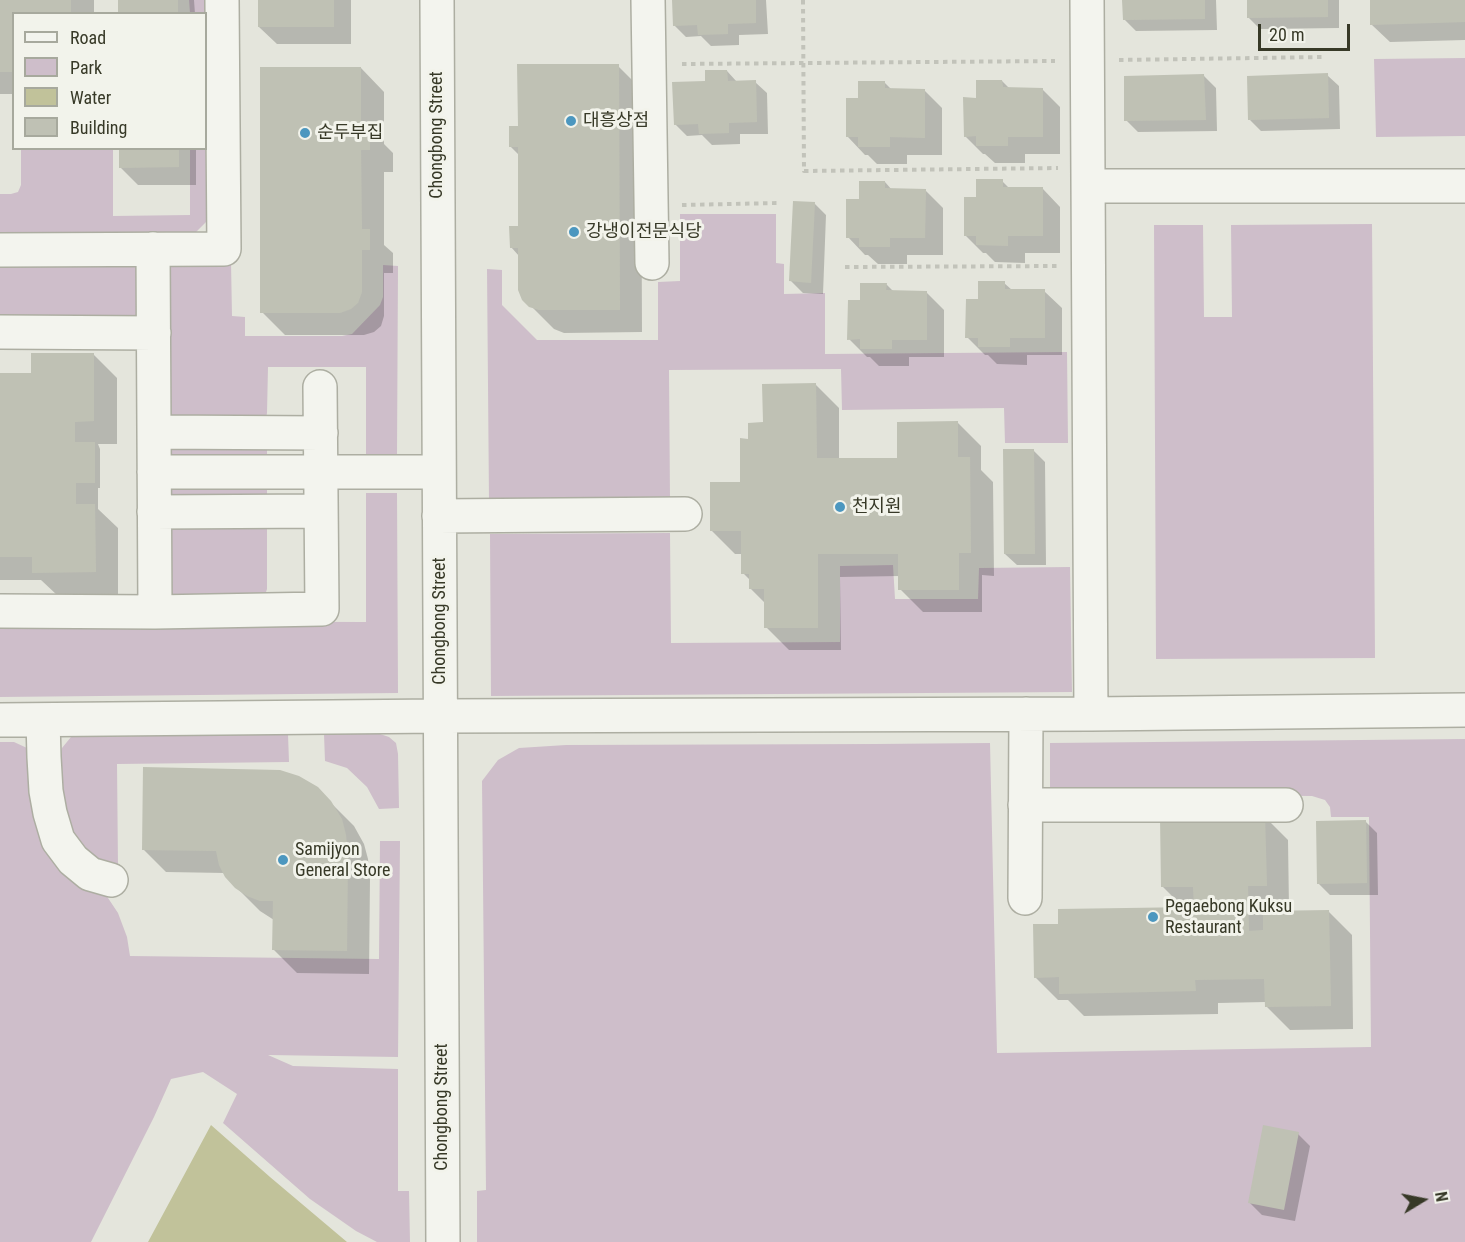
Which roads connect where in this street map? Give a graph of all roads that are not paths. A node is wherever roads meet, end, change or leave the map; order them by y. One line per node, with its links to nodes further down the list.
1 (222, 0): 7 (street)
2 (437, 0): 17 (street, Chongbong Street)
3 (648, 0): 9 (street)
4 (1088, 0): 5 (street)
5 (1089, 177): 6 (street); 26 (street)
6 (1465, 186)
7 (153, 249): 8 (street); 11 (street)
8 (0, 250)
9 (652, 263)
10 (0, 332): 11 (street)
11 (154, 333): 13 (street)
12 (320, 387): 14 (street)
13 (154, 432): 14 (street); 15 (street)
14 (321, 433): 16 (street)
15 (154, 472): 16 (street); 19 (street)
16 (321, 472): 17 (street); 18 (street)
17 (439, 472): 21 (street, Chongbong Street)
18 (321, 511): 19 (street); 23 (street)
19 (154, 512): 23 (street)
20 (685, 514): 21 (street)
21 (439, 516): 27 (street, Chongbong Street)
22 (0, 611): 23 (street)
23 (154, 612)
24 (1465, 710): 26 (street)
25 (1026, 714): 26 (street); 27 (street); 30 (street)
26 (1091, 714)
27 (441, 716): 29 (street); 34 (street, Chongbong Street)
28 (0, 720): 29 (street)
29 (43, 720): 32 (street)
30 (1025, 805): 31 (street); 33 (street)
31 (1286, 805)
32 (111, 880)
33 (1025, 898)
34 (443, 1242)

